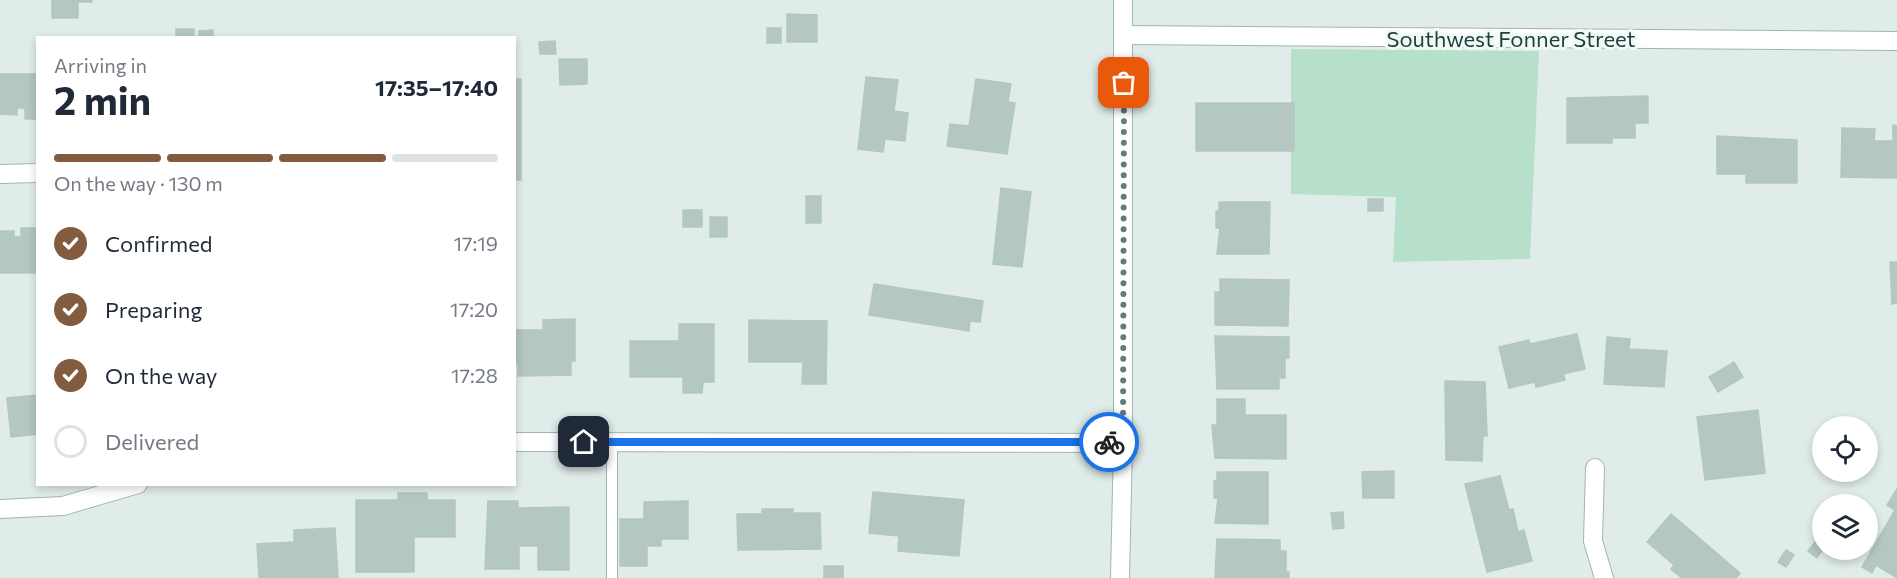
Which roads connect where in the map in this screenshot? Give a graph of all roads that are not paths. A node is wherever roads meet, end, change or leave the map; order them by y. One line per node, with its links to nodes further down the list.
1 (1123, 0): 2 (street)
2 (1124, 35): 3 (street, Southwest Fonner Street); 8 (street)
3 (1897, 41)
4 (36, 173): 5 (street)
5 (0, 174)
6 (516, 442): 7 (street)
7 (612, 442): 8 (street); 12 (lane)
8 (1123, 442): 13 (street)
9 (1595, 468): 14 (street)
10 (131, 486): 11 (street)
11 (0, 509)
12 (612, 578)
13 (1120, 578)
14 (1604, 578)

